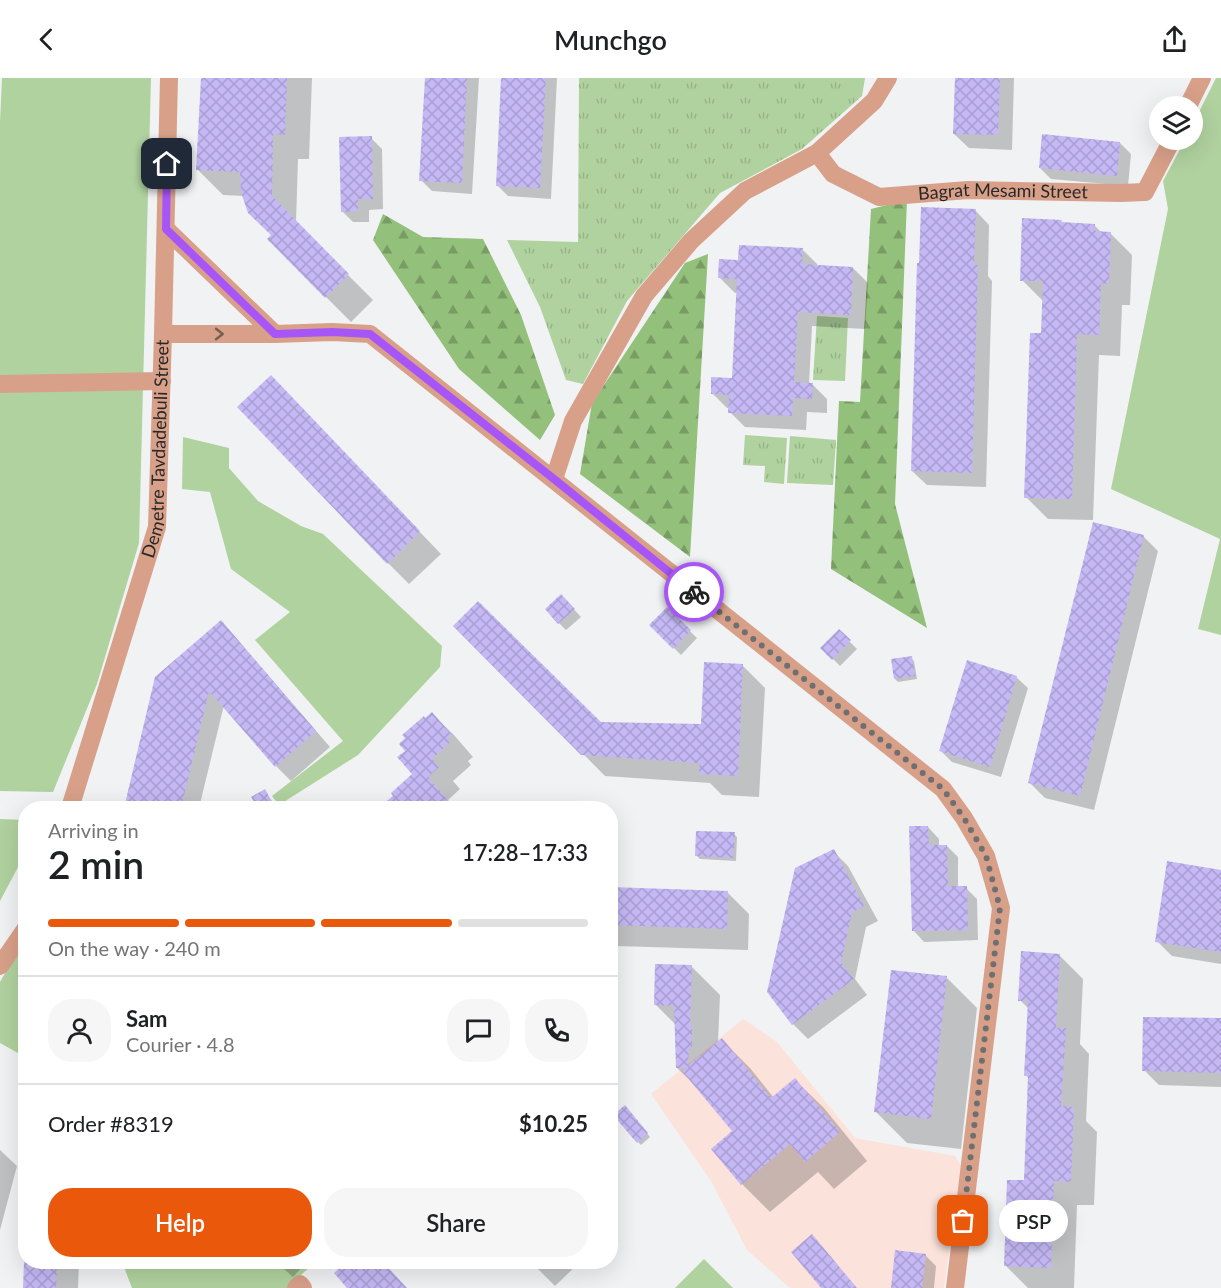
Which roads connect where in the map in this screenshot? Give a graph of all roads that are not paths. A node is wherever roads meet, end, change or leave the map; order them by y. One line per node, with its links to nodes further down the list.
1 (169, 78): 7 (street, Demetre Tavdadebuli Street)
2 (888, 78): 6 (street)
3 (1202, 78): 4 (street)
4 (1193, 96)
5 (1167, 150): 6 (street, Bagrat Mesami Street)
6 (817, 153): 12 (street)
7 (166, 229): 8 (street, Demetre Tavdadebuli Street); 9 (street)
8 (163, 334): 9 (street, one-way to 9); 10 (street, Demetre Tavdadebuli Street)
9 (275, 334): 12 (street)
10 (162, 381): 11 (street); 13 (street, Demetre Tavdadebuli Street)
11 (0, 384)
12 (554, 479): 18 (street)
13 (72, 801)
14 (18, 940): 15 (street)
15 (0, 966)
16 (296, 1288): 17 (street)
17 (303, 1288)
18 (955, 1288)

